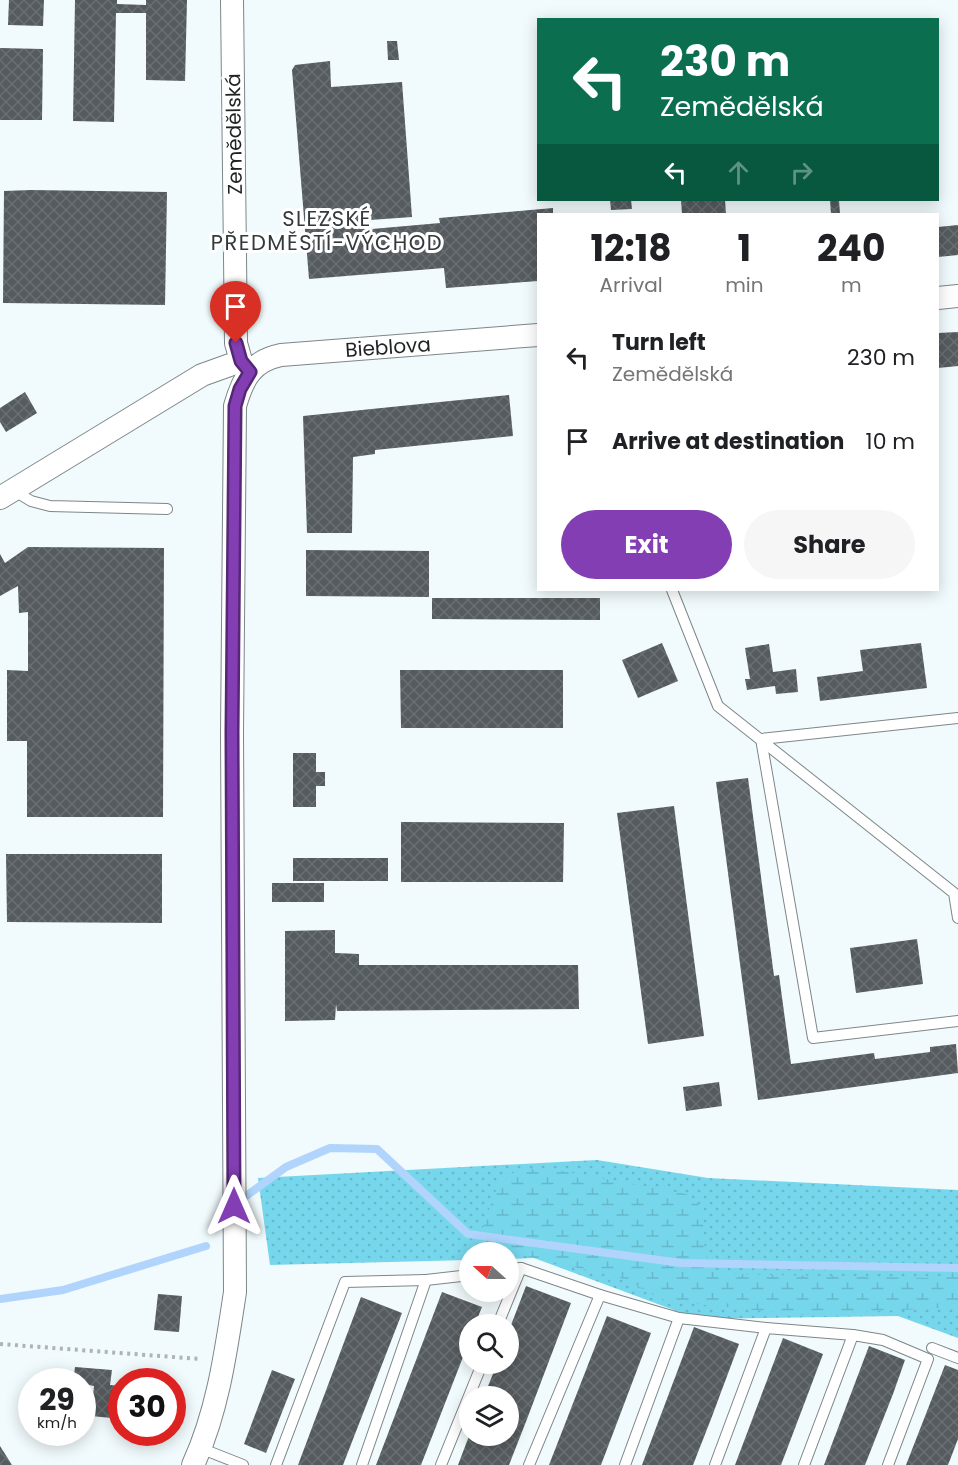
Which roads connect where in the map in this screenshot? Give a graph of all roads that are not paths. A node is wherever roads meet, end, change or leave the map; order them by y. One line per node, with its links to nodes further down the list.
1 (232, 0): 5 (street, Zemědělská)
2 (958, 296): 3 (street)
3 (939, 298)
4 (537, 335): 5 (street, Bieblova)
5 (245, 370): 6 (street, Bieblova); 24 (street, Zemědělská)
6 (7, 494): 7 (lane)
7 (167, 509)
8 (672, 591): 10 (lane)
9 (958, 718): 10 (lane)
10 (761, 739): 11 (lane); 12 (lane)
11 (958, 918)
12 (958, 1021)
13 (521, 1268): 16 (lane); 17 (lane)
14 (459, 1276): 15 (lane)
15 (426, 1280): 26 (lane); 27 (lane)
16 (600, 1295): 18 (lane); 29 (lane)
17 (502, 1314)
18 (679, 1318): 19 (lane); 30 (lane)
19 (766, 1328): 20 (lane); 31 (lane)
20 (853, 1335): 32 (lane); 33 (lane)
21 (933, 1348): 22 (lane)
22 (958, 1358)
23 (478, 1374): 28 (lane)
24 (196, 1457): 25 (lane)
25 (243, 1465)
26 (276, 1465)
27 (362, 1465)
28 (441, 1465)
29 (529, 1465)
30 (624, 1465)
31 (715, 1465)
32 (804, 1465)
33 (888, 1465)

